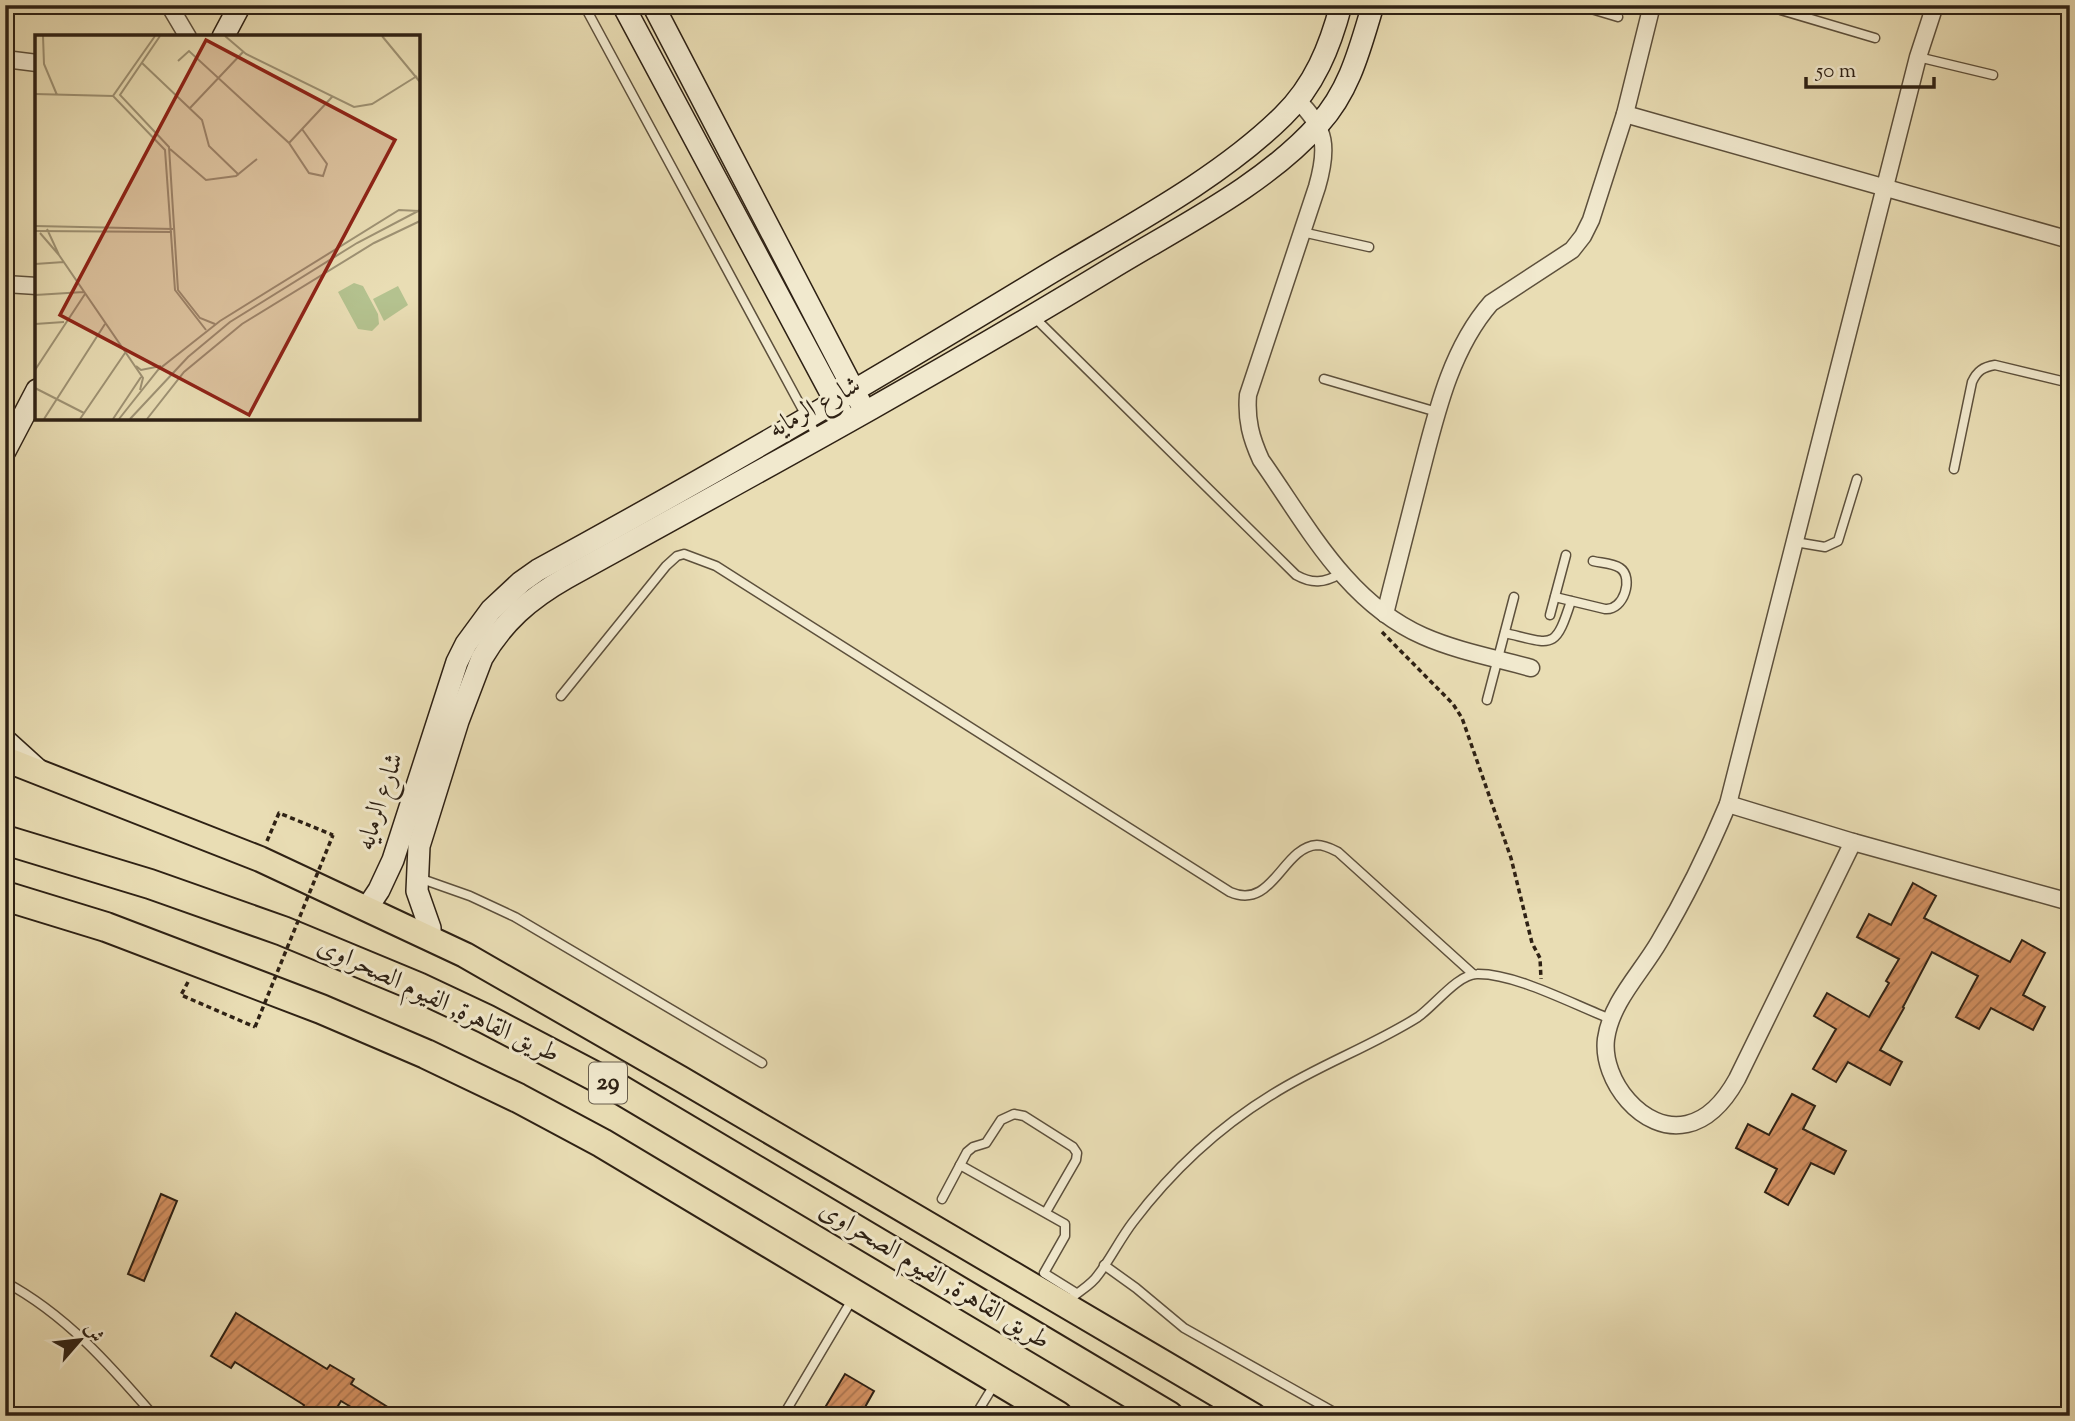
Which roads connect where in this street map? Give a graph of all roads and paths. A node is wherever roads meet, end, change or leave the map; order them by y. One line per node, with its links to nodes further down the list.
1 (169, 5): 13 (street)
2 (240, 5): 14 (street)
3 (584, 5): 36 (lane)
4 (623, 5): 33 (street)
5 (653, 5): 33 (street)
6 (1341, 5): 20 (street, شارع الرمايه)
7 (1373, 5): 22 (street, شارع الرمايه)
8 (1578, 5): 12 (lane)
9 (1652, 5): 21 (street)
10 (1764, 5): 15 (lane)
11 (1935, 5): 16 (street)
12 (1618, 17)
13 (187, 35)
14 (224, 35)
15 (1875, 38)
16 (1918, 57): 19 (lane); 23 (street)
17 (5, 59): 18 (street)
18 (35, 63)
19 (1993, 75)
20 (1297, 100): 22 (street); 33 (street, شارع الرمايه)
21 (1625, 114): 23 (street); 35 (street)
22 (1318, 126): 24 (street); 29 (street, شارع الرمايه)
23 (1885, 188): 25 (street); 42 (street)
24 (1302, 232): 26 (lane); 45 (street)
25 (2070, 240)
26 (1369, 247)
27 (5, 284): 28 (street)
28 (35, 286)
29 (1033, 316): 34 (street, شارع الرمايه); 45 (lane)
30 (1324, 379): 35 (lane)
31 (2070, 383): 40 (lane)
32 (35, 394): 39 (street)
33 (846, 397): 34 (street); 36 (street, شارع الرمايه); 37 (street)
34 (865, 412): 37 (street, شارع الرمايه)
35 (1437, 412): 49 (street)
36 (807, 419): 38 (lane); 66 (street, شارع الرمايه)
37 (846, 422): 38 (street, شارع الرمايه)
38 (818, 438): 63 (street, شارع الرمايه)
39 (5, 451)
40 (1954, 469)
41 (1857, 480): 42 (lane)
42 (1795, 541): 59 (street)
43 (1566, 555): 47 (lane)
44 (1593, 561): 48 (lane)
45 (1340, 574): 49 (street)
46 (1514, 597): 51 (lane)
47 (1555, 597): 48 (lane); 50 (lane)
48 (1571, 601): 51 (lane)
49 (1385, 614): 52 (street); 69 (path)
50 (1550, 615)
51 (1505, 633): 52 (lane)
52 (1498, 659): 53 (street); 55 (lane)
53 (1531, 667)
54 (561, 696): 68 (lane)
55 (1487, 700)
56 (5, 740): 58 (street)
57 (5, 759): 58 (main road)
58 (41, 772): 62 (main road)
59 (1728, 804): 61 (street); 71 (street)
60 (5, 840): 85 (highway, طريق القاهرة, الفيوم الصحراوى / 29)
61 (1853, 842): 65 (street); 71 (street)
62 (260, 859): 66 (main road); 70 (path, bridge)
63 (416, 877): 67 (street, شارع الرمايه); 72 (lane)
64 (5, 896): 78 (highway, طريق القاهرة, الفيوم الصحراوى / 29)
65 (2070, 902)
66 (367, 908): 67 (main road)
67 (430, 938): 79 (main road)
68 (1473, 974): 69 (lane); 76 (lane)
69 (1541, 991): 71 (lane)
70 (197, 1001)
71 (1611, 1019)
72 (762, 1063)
73 (960, 1165): 74 (lane); 75 (lane); 75 (lane)
74 (942, 1199)
75 (1046, 1212): 79 (lane)
76 (1104, 1265): 79 (lane); 87 (lane)
77 (5, 1282): 82 (lane)
78 (856, 1294): 80 (highway, طريق القاهرة, الفيوم الصحراوى / 29); 83 (lane)
79 (1071, 1299): 86 (main road)
80 (998, 1379): 81 (highway, طريق القاهرة, الفيوم الصحراوى / 29); 84 (lane)
81 (1046, 1413)
82 (154, 1416)
83 (783, 1416)
84 (975, 1416)
85 (1169, 1416)
86 (1254, 1416)
87 (1341, 1416)

